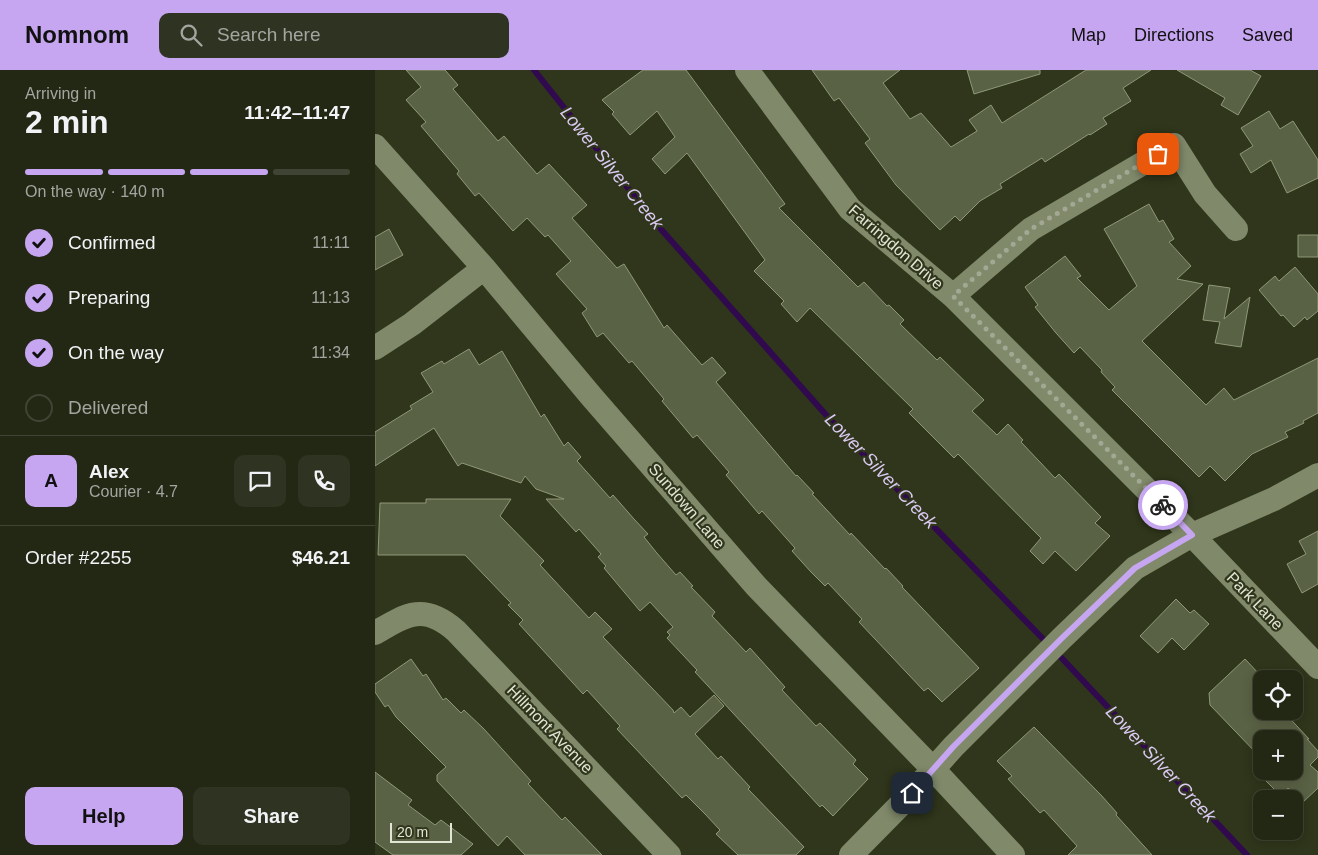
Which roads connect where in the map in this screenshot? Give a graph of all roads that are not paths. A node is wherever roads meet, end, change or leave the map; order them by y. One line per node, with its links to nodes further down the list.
1 (747, 70): 5 (street, Farringdon Drive)
2 (375, 146): 4 (street, Sundown Lane)
3 (1236, 230): 5 (street)
4 (484, 268): 6 (street); 11 (street, Sundown Lane)
5 (953, 296): 8 (street, Farringdon Drive)
6 (375, 348)
7 (1318, 475): 8 (street)
8 (1192, 535): 10 (street, Park Lane); 11 (street)
9 (375, 634): 12 (street, Hillmont Avenue)
10 (1318, 667)
11 (933, 769): 13 (street); 14 (street, Sundown Lane)
12 (669, 855)
13 (851, 855)
14 (1013, 855)

